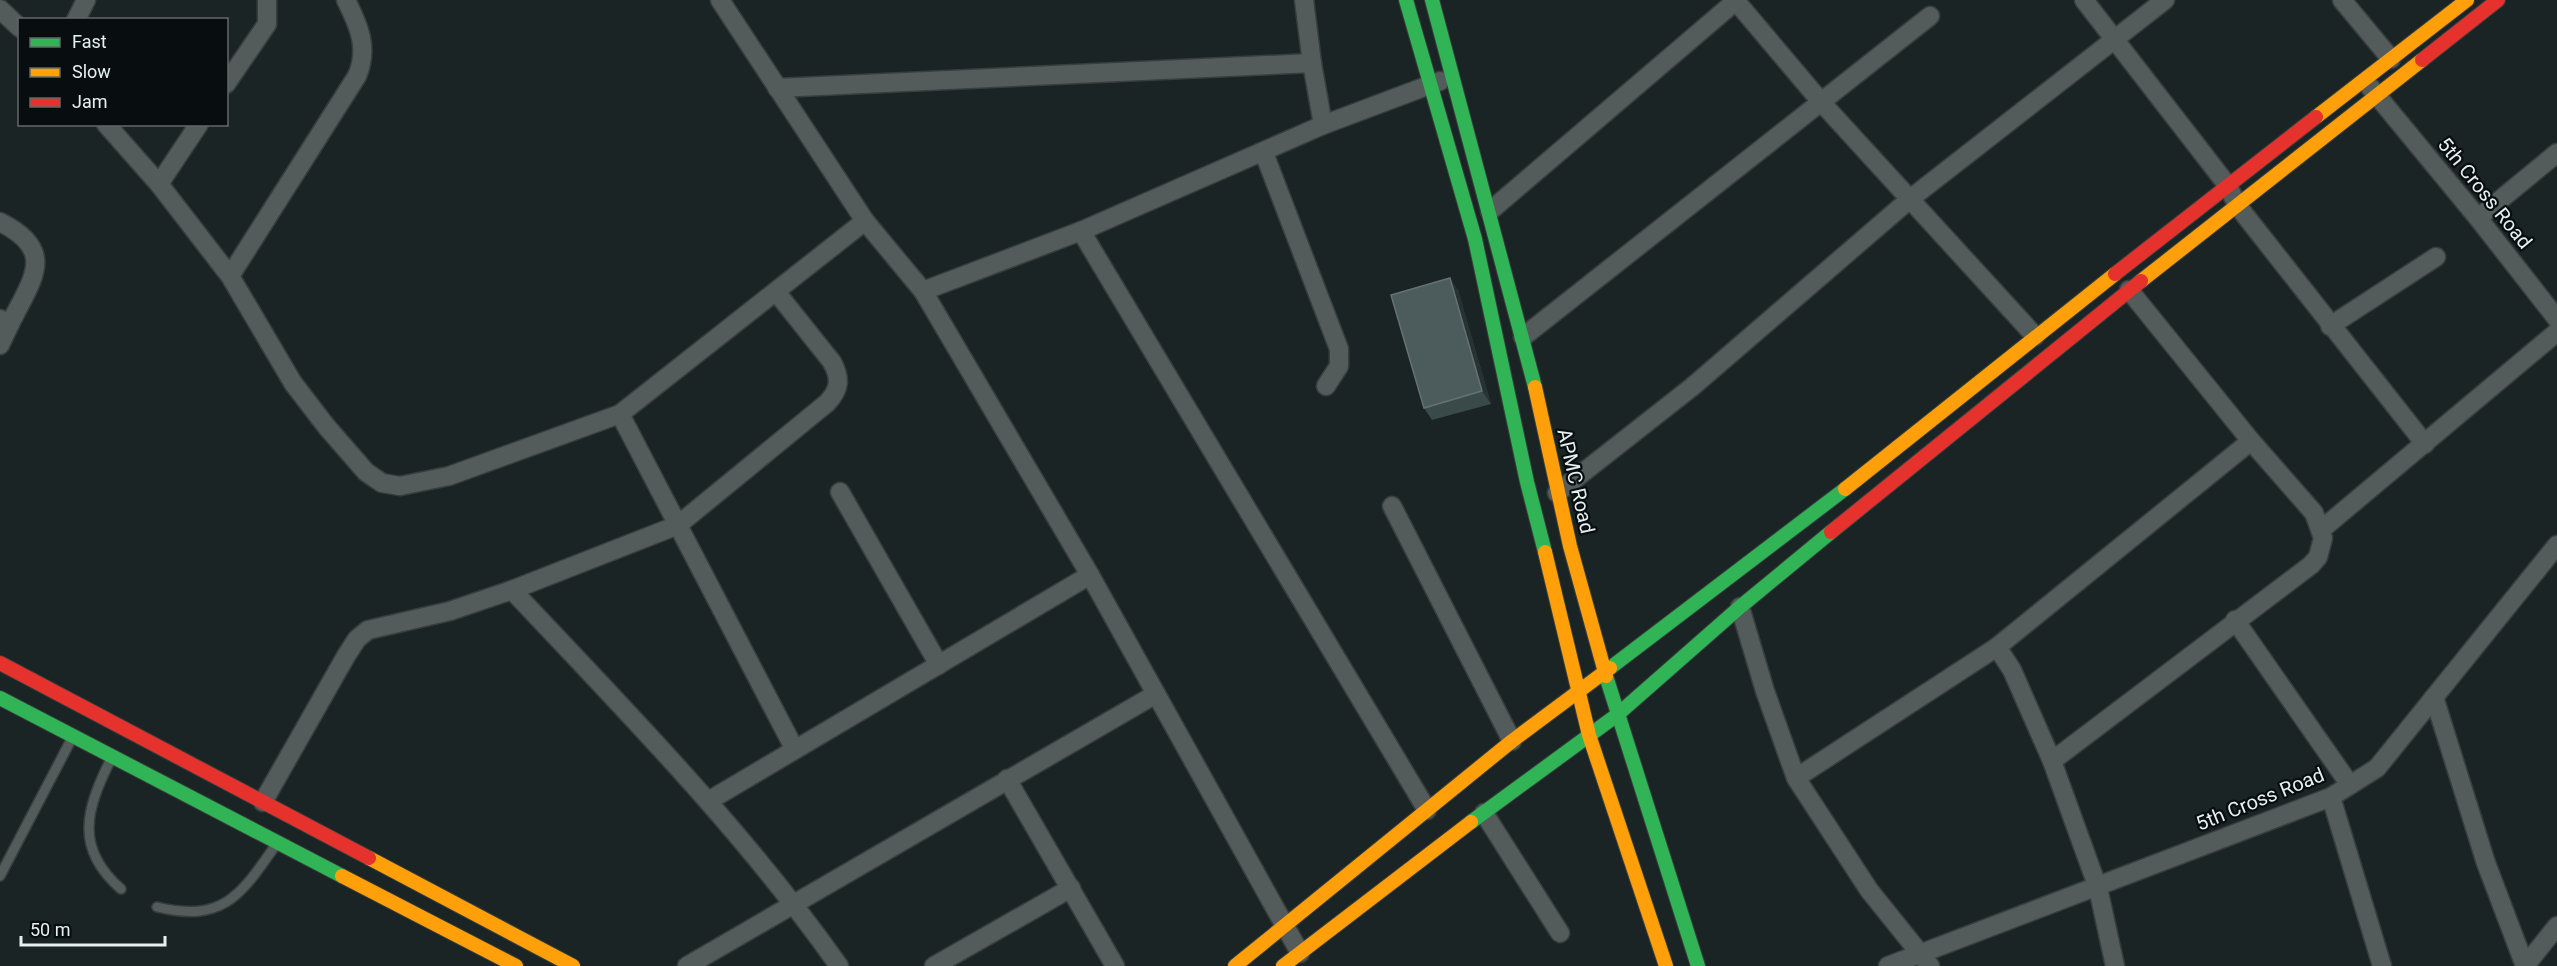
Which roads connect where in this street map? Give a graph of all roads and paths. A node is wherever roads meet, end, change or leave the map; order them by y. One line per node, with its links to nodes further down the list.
1 (86, 0): 16 (street)
2 (267, 0): 23 (street)
3 (346, 0): 43 (street)
4 (720, 0): 25 (street)
5 (1304, 0): 20 (street)
6 (1406, 0): 24 (main road)
7 (1432, 0): 21 (main road, APMC Road)
8 (1736, 0): 27 (street); 37 (street)
9 (2084, 0): 18 (street)
10 (2165, 0): 18 (street)
11 (2342, 0): 19 (street)
12 (2467, 0): 19 (main road)
13 (2498, 0): 26 (main road)
14 (0, 9): 17 (street)
15 (1930, 16): 27 (street)
16 (77, 18)
17 (18, 26)
18 (2115, 40): 34 (street); 35 (street)
19 (2391, 59): 22 (main road)
20 (1312, 63): 25 (street); 28 (street)
21 (1450, 78): 24 (street); 37 (main road, APMC Road)
22 (2365, 79): 26 (street, 5th Cross Road); 34 (main road)
23 (228, 81)
24 (1429, 84): 28 (street); 72 (main road)
25 (777, 88): 39 (street)
26 (2377, 97): 36 (main road); 38 (street, 5th Cross Road)
27 (1822, 103): 35 (street); 51 (street)
28 (1323, 125): 31 (street)
29 (108, 126): 33 (street)
30 (198, 126): 33 (street)
31 (1264, 153): 41 (street); 54 (street)
32 (2557, 153): 38 (street)
33 (159, 184): 43 (street)
34 (2228, 186): 36 (street); 52 (main road)
35 (1910, 199): 52 (street); 59 (street)
36 (2237, 205): 44 (main road); 49 (street)
37 (1490, 211): 51 (main road, APMC Road)
38 (2478, 218): 47 (street, 5th Cross Road)
39 (865, 221): 45 (street); 46 (street)
40 (0, 222): 48 (street)
41 (1082, 231): 45 (street); 89 (street)
42 (2436, 257): 49 (street)
43 (230, 276): 55 (street)
44 (2129, 290): 56 (street); 66 (main road)
45 (923, 291): 64 (street)
46 (777, 293): 55 (street); 61 (street)
47 (2557, 319)
48 (5, 322): 53 (street)
49 (2330, 326): 57 (street)
50 (2557, 332): 57 (street)
51 (1523, 336): 59 (main road, APMC Road)
52 (2035, 336): 71 (main road)
53 (0, 345)
54 (1326, 386)
55 (620, 414): 61 (street)
56 (2251, 441): 62 (street); 68 (street)
57 (2425, 444): 62 (street)
58 (840, 492): 70 (street)
59 (1557, 492): 71 (main road, APMC Road)
60 (1392, 506): 79 (street)
61 (678, 525): 65 (street); 80 (street)
62 (2322, 529): 67 (street)
63 (2557, 545): 74 (street, 5th Cross Road)
64 (1090, 575): 70 (street); 73 (street)
65 (512, 590): 87 (street); 88 (street)
66 (1740, 607): 76 (main road); 83 (street)
67 (2235, 620): 82 (street); 85 (street)
68 (1997, 647): 82 (street); 83 (street)
69 (0, 663): 88 (main road)
70 (939, 665): 80 (street)
71 (1605, 671): 72 (main road); 76 (main road, APMC Road)
72 (1580, 689): 77 (main road); 79 (main road)
73 (1156, 694): 84 (street); 99 (street)
74 (2434, 697): 85 (street, 5th Cross Road); 116 (street)
75 (0, 698): 78 (main road)
76 (1617, 714): 77 (main road); 112 (main road, APMC Road)
77 (1589, 735): 90 (main road); 111 (main road)
78 (73, 737): 81 (main road); 92 (lane)
79 (1512, 741): 89 (main road)
80 (794, 748): 87 (street)
81 (112, 757): 91 (main road); 95 (lane)
82 (2052, 761): 94 (street)
83 (1796, 778): 102 (street)
84 (1008, 779): 93 (street); 96 (street)
85 (2350, 786): 86 (street, 5th Cross Road)
86 (2331, 797): 94 (street, 5th Cross Road); 115 (street)
87 (710, 800): 96 (street)
88 (263, 802): 104 (main road)
89 (1427, 810): 99 (main road)
90 (1484, 813): 100 (street); 101 (main road)
91 (277, 842): 97 (lane); 103 (main road)
92 (0, 876)
93 (1071, 888): 107 (street); 108 (street)
94 (2098, 888): 102 (street, 5th Cross Road); 114 (street)
95 (121, 889)
96 (794, 902): 105 (street); 106 (street)
97 (157, 907)
98 (2557, 926): 116 (street)
99 (1284, 929): 101 (street); 109 (main road)
100 (1560, 933)
101 (1300, 953): 110 (main road)
102 (1925, 960): 113 (street, 5th Cross Road)
103 (516, 966)
104 (573, 966)
105 (687, 966)
106 (839, 966)
107 (934, 966)
108 (1115, 966)
109 (1235, 966)
110 (1283, 966)
111 (1666, 966)
112 (1698, 966)
113 (1887, 966)
114 (2115, 966)
115 (2382, 966)
116 (2525, 966)

